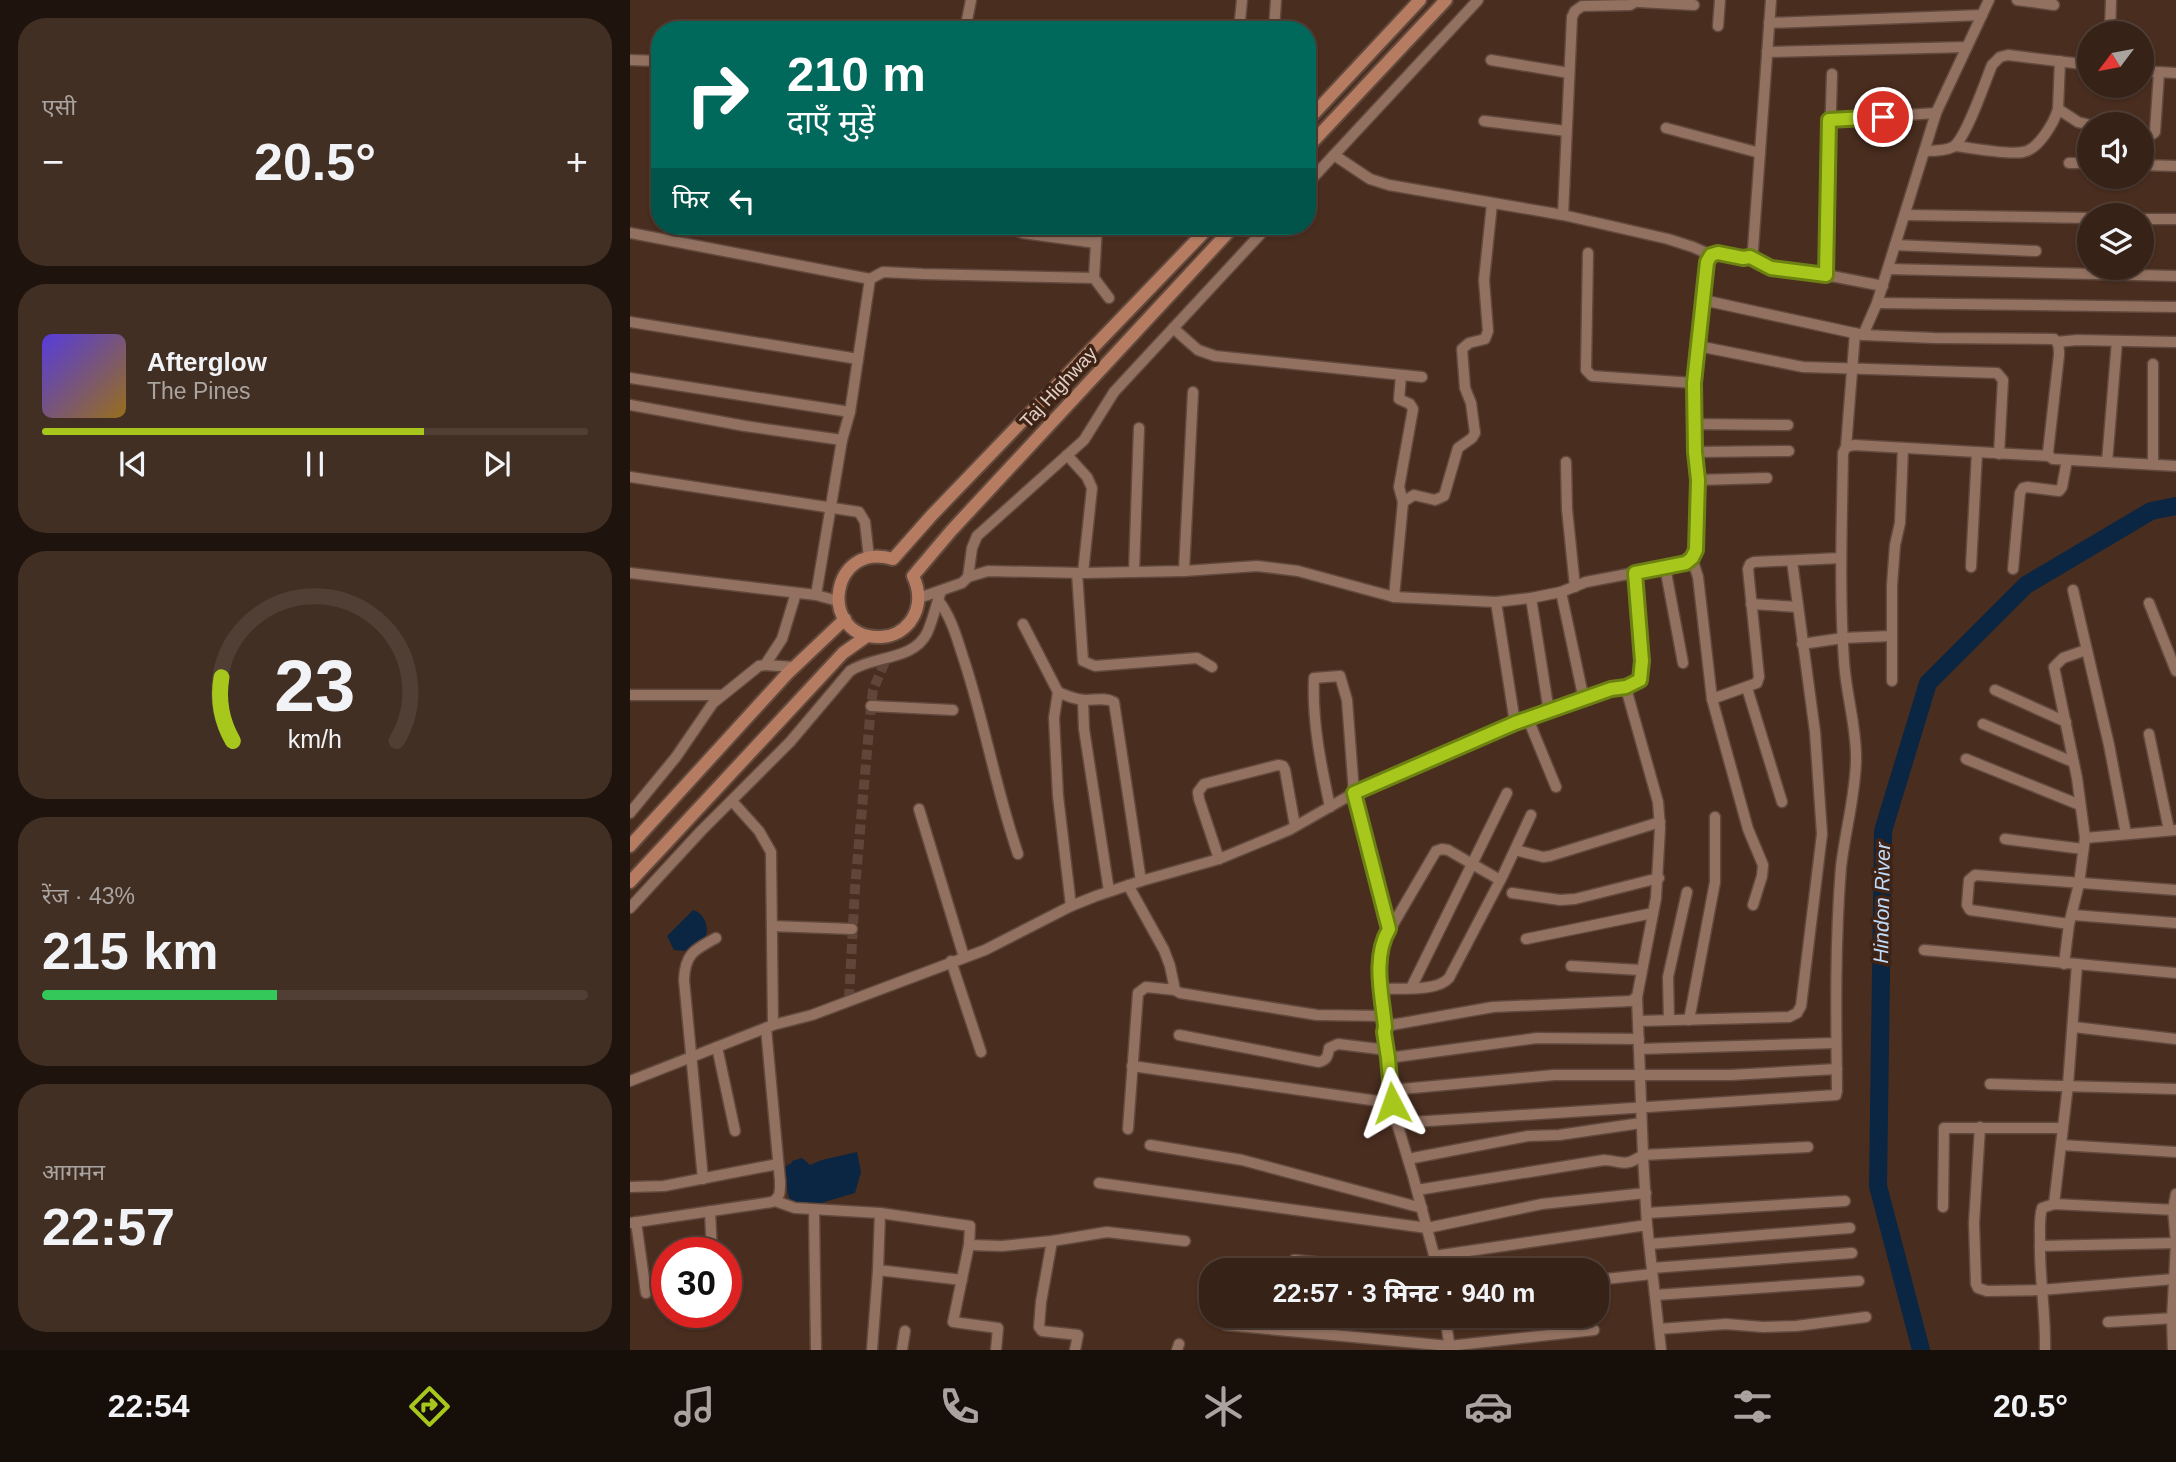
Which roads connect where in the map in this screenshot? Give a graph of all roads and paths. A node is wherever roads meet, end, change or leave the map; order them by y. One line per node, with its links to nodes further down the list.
1 (971, 0): 17 (street)
2 (1242, 0): 18 (street)
3 (1276, 0): 19 (street)
4 (1420, 0): 36 (main road)
5 (1446, 0): 44 (main road)
6 (1478, 0): 48 (street)
7 (1720, 0): 22 (street)
8 (1771, 0): 21 (street)
9 (1989, 0): 16 (street)
10 (2017, 0): 15 (street)
11 (2111, 0): 20 (street)
12 (1639, 1): 13 (street); 14 (street)
13 (1575, 5): 31 (street)
14 (1694, 5)
15 (2054, 5)
16 (1982, 15): 21 (street); 23 (street)
17 (967, 21)
18 (1240, 21)
19 (1275, 21)
20 (2110, 21)
21 (1769, 23): 24 (street)
22 (1718, 26)
23 (1967, 47): 24 (street); 37 (street)
24 (1767, 52): 47 (street)
25 (630, 60): 27 (street)
26 (1491, 60): 31 (street)
27 (651, 61)
28 (2060, 61): 29 (street); 35 (street); 45 (street)
29 (2077, 63)
30 (2154, 72): 32 (street)
31 (1569, 73): 42 (street)
32 (2159, 73): 34 (street); 43 (street)
33 (1832, 74): 38 (street)
34 (2176, 74)
35 (2058, 109): 40 (street); 45 (street)
36 (1316, 111)
37 (1936, 113): 38 (street); 46 (street)
38 (1829, 120): 73 (street)
39 (1484, 121): 42 (street)
40 (2077, 121)
41 (1665, 128): 47 (street)
42 (1566, 131): 55 (street)
43 (2154, 133)
44 (1316, 138)
45 (1955, 146): 46 (street)
46 (1925, 151): 56 (street)
47 (1760, 153): 71 (street)
48 (1334, 155): 53 (street); 54 (street)
49 (2069, 163): 50 (street)
50 (2077, 163)
51 (2154, 165): 52 (street)
52 (2176, 166)
53 (1316, 174)
54 (1492, 204): 55 (street); 119 (street)
55 (1563, 215): 70 (street)
56 (1905, 215): 57 (street); 67 (street)
57 (2077, 218)
58 (2154, 219): 59 (street)
59 (2176, 219)
60 (630, 233): 76 (street)
61 (1038, 235): 66 (street)
62 (1096, 235): 66 (street)
63 (1202, 235): 121 (main road)
64 (1226, 235): 141 (main road, Taj Highway)
65 (1260, 235): 83 (street)
66 (1096, 243): 75 (street)
67 (1895, 245): 68 (street); 72 (street)
68 (2036, 251)
69 (1588, 253): 95 (street)
70 (1711, 255): 71 (street); 79 (street)
71 (1750, 257): 73 (street)
72 (1888, 269): 74 (street); 77 (street)
73 (1826, 275): 77 (street)
74 (2176, 276)
75 (1094, 278): 76 (street); 78 (street)
76 (870, 279): 89 (street)
77 (1882, 286): 80 (street)
78 (1109, 298)
79 (1703, 300): 84 (street); 88 (street)
80 (1877, 303): 81 (street); 84 (street)
81 (2176, 307)
82 (630, 322): 89 (street)
83 (1173, 328): 92 (street); 109 (street)
84 (1859, 334): 86 (street); 91 (street)
85 (2117, 341): 86 (street); 87 (street); 112 (street)
86 (2057, 342): 110 (street)
87 (2176, 342)
88 (1698, 346): 91 (street); 95 (street)
89 (858, 359): 98 (street)
90 (2153, 364): 114 (street)
91 (1852, 368): 103 (street); 108 (street)
92 (1401, 376): 93 (street); 119 (street)
93 (1422, 377)
94 (630, 378): 98 (street)
95 (1694, 383): 99 (street)
96 (1193, 392): 128 (street)
97 (630, 405): 102 (street)
98 (850, 412): 102 (street)
99 (1695, 424): 100 (street); 106 (street)
100 (1788, 425)
101 (1139, 428): 129 (street)
102 (842, 440): 120 (street)
103 (1846, 447): 104 (street); 123 (street)
104 (1903, 448): 107 (street); 151 (street)
105 (1789, 451): 106 (street)
106 (1695, 452): 118 (street)
107 (1978, 452): 108 (street); 125 (street)
108 (1999, 454): 110 (street)
109 (1067, 455): 131 (street); 133 (street)
110 (2049, 456): 111 (street)
111 (2067, 460): 112 (street); 127 (street)
112 (2107, 462): 114 (street)
113 (1566, 463): 134 (street)
114 (2153, 464): 115 (street)
115 (2176, 466)
116 (630, 477): 120 (street)
117 (1767, 478): 118 (street)
118 (1698, 480): 122 (street)
119 (1403, 502): 140 (street)
120 (830, 507): 121 (street); 138 (street)
121 (869, 558): 143 (main road)
122 (1692, 558): 126 (street); 167 (street)
123 (1840, 558): 124 (street); 152 (street)
124 (1792, 561): 146 (street); 147 (street)
125 (1971, 566)
126 (1665, 567): 132 (street); 155 (street)
127 (2013, 569)
128 (1184, 571): 129 (street); 140 (street)
129 (1134, 572): 131 (street)
130 (630, 573): 137 (street)
131 (1080, 573): 133 (street); 158 (street)
132 (1635, 573): 134 (street); 161 (street)
133 (968, 577): 139 (street)
134 (1574, 587): 136 (street)
135 (2073, 590): 154 (street)
136 (1560, 592): 142 (street); 169 (street)
137 (796, 593): 138 (street); 156 (street)
138 (816, 595): 143 (street)
139 (939, 596): 141 (street); 183 (street); 199 (street)
140 (1394, 597): 144 (street)
141 (919, 598): 150 (main road)
142 (1531, 598): 144 (street); 172 (street)
143 (838, 601): 148 (main road)
144 (1496, 602): 175 (street)
145 (2149, 603): 159 (street)
146 (1751, 604): 147 (street); 162 (street)
147 (1798, 607): 153 (street)
148 (845, 619): 150 (main road); 157 (main road)
149 (1023, 624): 164 (street)
150 (867, 636): 205 (main road)
151 (1891, 636): 152 (street); 160 (street)
152 (1843, 638): 153 (street); 244 (street)
153 (1802, 644): 237 (street)
154 (2086, 650): 174 (street); 194 (street)
155 (1683, 663)
156 (765, 665): 157 (street); 166 (street)
157 (794, 667): 197 (main road)
158 (1212, 667)
159 (2176, 671)
160 (1892, 681)
161 (1626, 687): 169 (street); 191 (street)
162 (1747, 688): 167 (street); 184 (street)
163 (1995, 690): 174 (street)
164 (1058, 692): 168 (street); 213 (street)
165 (630, 695): 166 (street)
166 (721, 695): 188 (street)
167 (1712, 699): 212 (street)
168 (1083, 700): 204 (street); 209 (street)
169 (1584, 700): 172 (street)
170 (871, 706): 171 (street)
171 (954, 710)
172 (1549, 712): 173 (street)
173 (1528, 719): 175 (street); 180 (street)
174 (2066, 722): 179 (street)
175 (1515, 723): 181 (street)
176 (1983, 724): 179 (street)
177 (2149, 734): 193 (street)
178 (1966, 759): 185 (street)
179 (2073, 762): 185 (street)
180 (1556, 787)
181 (1354, 793): 186 (street); 186 (street); 220 (street)
182 (1507, 793): 201 (street)
183 (732, 800): 214 (street); 218 (street)
184 (1782, 802)
185 (2080, 805): 196 (street)
186 (1330, 807): 192 (street)
187 (919, 809): 224 (street)
188 (630, 813)
189 (1531, 815): 198 (street)
190 (1715, 817): 237 (street)
191 (1660, 822): 198 (street); 202 (street)
192 (1295, 827): 200 (street); 200 (street)
193 (2172, 830): 194 (street)
194 (2126, 834): 196 (street)
195 (2005, 839): 196 (street)
196 (2084, 844): 206 (street)
197 (630, 846)
198 (1514, 850): 203 (street)
199 (1018, 854)
200 (1219, 859): 204 (street)
201 (1471, 864): 203 (street); 220 (street); 231 (street)
202 (1658, 878): 211 (street); 215 (street)
203 (1500, 880): 231 (street)
204 (1141, 881): 207 (street)
205 (630, 882)
206 (2079, 884): 208 (street); 216 (street); 216 (street)
207 (1128, 885): 209 (street); 233 (street)
208 (2176, 890)
209 (1109, 891): 213 (street)
210 (1687, 892): 236 (street)
211 (1512, 893)
212 (1753, 905)
213 (1071, 906): 224 (street)
214 (630, 908)
215 (1653, 913): 222 (street); 229 (street)
216 (2071, 919): 217 (street); 226 (street)
217 (2176, 923)
218 (772, 926): 219 (street); 239 (street)
219 (852, 929)
220 (1389, 929): 232 (street)
221 (716, 938): 249 (street)
222 (1526, 939)
223 (1924, 950): 226 (street)
224 (964, 957): 225 (street)
225 (951, 961): 239 (street); 247 (street)
226 (2064, 964): 227 (street)
227 (2077, 964): 230 (street); 241 (street)
228 (1571, 966): 229 (street)
229 (1641, 970): 234 (street)
230 (2176, 973)
231 (1411, 988): 232 (street)
232 (1382, 989): 235 (street)
233 (1175, 990): 235 (street); 250 (street)
234 (1637, 997): 238 (street); 240 (street)
235 (1384, 1016): 240 (street)
236 (1669, 1020): 237 (street); 238 (street)
237 (1689, 1020)
238 (1639, 1021): 245 (street)
239 (769, 1026): 246 (street); 272 (street)
240 (1385, 1027): 248 (street)
241 (2074, 1027): 243 (street); 255 (street)
242 (1179, 1035): 248 (street)
243 (2176, 1039)
244 (1835, 1043): 245 (street); 251 (street)
245 (1639, 1044): 248 (street); 252 (street)
246 (717, 1047): 249 (street); 265 (street)
247 (981, 1052)
248 (1388, 1054): 257 (street)
249 (690, 1057): 253 (street); 273 (street)
250 (1132, 1066): 258 (street); 264 (street)
251 (1837, 1069): 252 (street); 259 (street)
252 (1640, 1074): 257 (street); 259 (street)
253 (630, 1081)
254 (1990, 1084): 255 (street)
255 (2068, 1085): 256 (street); 263 (street)
256 (2176, 1089)
257 (1391, 1090): 258 (street)
258 (1392, 1103): 260 (street)
259 (1640, 1107): 260 (street); 261 (street)
260 (1397, 1123): 271 (street)
261 (1641, 1123): 270 (street); 271 (street)
262 (1980, 1127): 263 (street); 282 (street); 308 (street)
263 (2062, 1128): 267 (street)
264 (1128, 1129)
265 (735, 1131)
266 (1150, 1145): 283 (street)
267 (2061, 1145): 269 (street); 281 (street)
268 (1808, 1147): 270 (street)
269 (2176, 1152)
270 (1643, 1156): 276 (street); 277 (street)
271 (1408, 1159): 276 (street)
272 (778, 1164): 273 (street); 279 (street)
273 (703, 1179): 275 (street)
274 (1099, 1183): 291 (street)
275 (630, 1187)
276 (1417, 1190): 283 (street)
277 (1646, 1194): 288 (street); 291 (street)
278 (2176, 1194): 285 (street)
279 (775, 1201): 284 (street); 286 (street)
280 (1844, 1201): 288 (street)
281 (2054, 1204): 285 (street); 299 (street)
282 (1943, 1207)
283 (1422, 1208): 291 (street)
284 (814, 1210): 287 (street); 320 (street)
285 (2174, 1210): 296 (street)
286 (710, 1211): 289 (street); 293 (street)
287 (880, 1213): 298 (street); 302 (street)
288 (1647, 1213): 290 (street)
289 (633, 1223): 309 (street)
290 (1647, 1225): 297 (street); 301 (street)
291 (1427, 1228): 301 (street)
292 (1850, 1228): 297 (street)
293 (711, 1237)
294 (1052, 1241): 295 (street); 298 (street); 324 (street)
295 (1185, 1241)
296 (2176, 1243): 299 (street); 305 (street)
297 (1650, 1244): 303 (street)
298 (969, 1245): 306 (street)
299 (2040, 1246): 308 (street)
300 (1852, 1253): 303 (street)
301 (1434, 1256)
302 (878, 1270): 306 (street); 321 (street)
303 (1652, 1271): 304 (street); 310 (street)
304 (1609, 1278)
305 (2174, 1279): 308 (street); 312 (street)
306 (962, 1280): 323 (street)
307 (1859, 1281): 310 (street)
308 (2041, 1290): 326 (street)
309 (646, 1293)
310 (1655, 1295): 316 (street)
311 (1866, 1317): 316 (street)
312 (2174, 1319): 313 (street); 327 (street)
313 (2108, 1322)
314 (1255, 1328): 319 (street)
315 (1447, 1328): 319 (street)
316 (1659, 1329): 325 (street)
317 (1594, 1330): 319 (street)
318 (905, 1331): 322 (street)
319 (1450, 1348)
320 (816, 1350)
321 (872, 1350)
322 (902, 1350)
323 (996, 1350)
324 (1075, 1350)
325 (1661, 1350)
326 (2045, 1350)
327 (2173, 1350)

